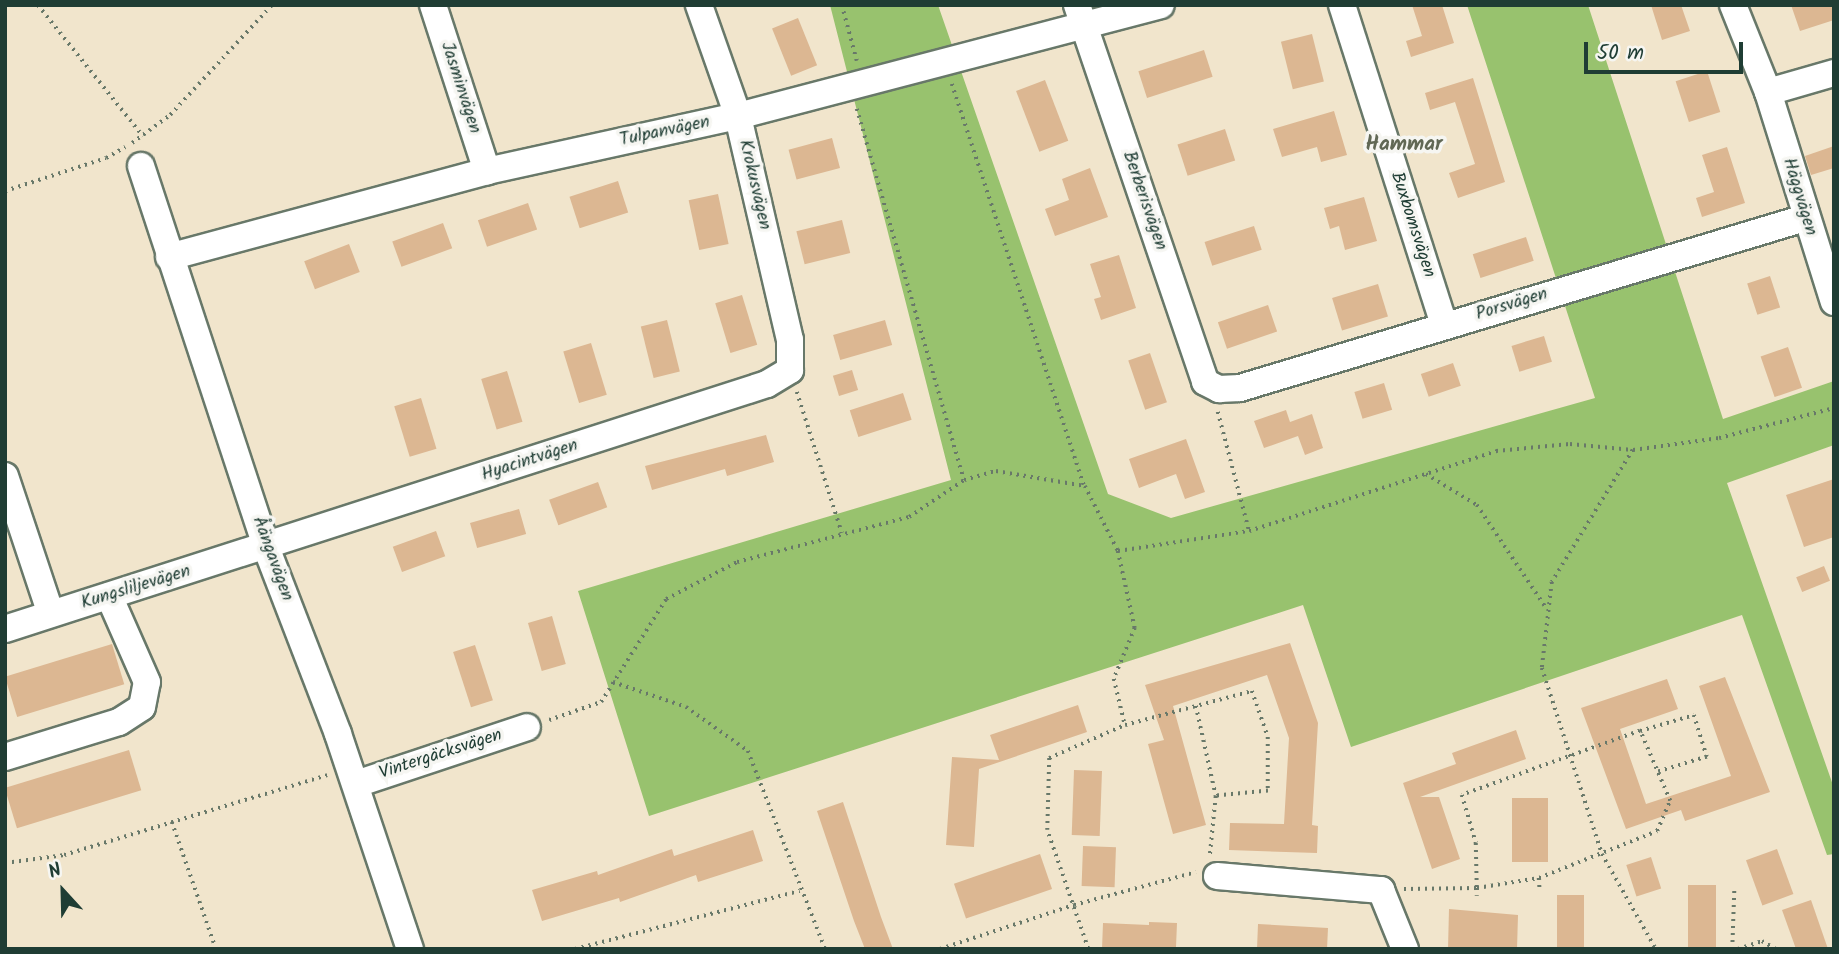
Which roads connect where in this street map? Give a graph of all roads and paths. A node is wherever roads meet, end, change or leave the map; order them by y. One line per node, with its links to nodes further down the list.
1 (37, 5): 15 (path)
2 (272, 5): 15 (path)
3 (433, 5): 17 (street, Jasminvägen)
4 (699, 5): 14 (street, Krokusvägen)
5 (842, 5): 12 (path)
6 (1161, 5): 9 (street, Tulpanvägen)
7 (1342, 5): 22 (street, Buxbomsvägen)
8 (1733, 5): 13 (street, Häggvägen)
9 (1081, 15): 10 (street, Tulpanvägen); 24 (street, Berberisvägen)
10 (945, 62): 12 (street, Tulpanvägen); 30 (path)
11 (1834, 73): 13 (street)
12 (857, 86): 14 (street, Tulpanvägen); 29 (path)
13 (1768, 92): 19 (street, Häggvägen)
14 (738, 116): 17 (street, Tulpanvägen); 23 (street, Krokusvägen)
15 (143, 136): 18 (path)
16 (141, 166): 20 (street, Åängavägen)
17 (487, 171): 20 (street, Tulpanvägen)
18 (5, 191)
19 (1805, 218): 21 (street, Häggvägen); 22 (street, Porsvägen)
20 (169, 257): 33 (street, Åängavägen)
21 (1834, 302)
22 (1444, 325): 24 (street, Porsvägen)
23 (790, 370): 32 (path); 33 (street, Hyacintvägen)
24 (1219, 389): 31 (path)
25 (1834, 408): 26 (path)
26 (1633, 450): 27 (path); 36 (path)
27 (1426, 474): 31 (path); 36 (path)
28 (5, 476): 37 (street)
29 (964, 480): 30 (path); 32 (path)
30 (1085, 486): 34 (path)
31 (1249, 531): 34 (path)
32 (842, 533): 39 (path)
33 (266, 547): 35 (street, Kungsliljevägen); 47 (street, Åängavägen)
34 (1118, 551): 41 (path)
35 (110, 596): 37 (street, Kungsliljevägen); 44 (street)
36 (1549, 610): 45 (path)
37 (51, 614): 38 (street, Kungsliljevägen)
38 (5, 629)
39 (613, 682): 42 (path); 56 (path)
40 (1195, 706): 41 (path); 48 (path); 48 (path)
41 (1125, 725): 60 (path)
42 (527, 727): 47 (street, Vintergäcksvägen)
43 (1640, 731): 45 (path); 46 (path); 46 (path)
44 (5, 757)
45 (1570, 757): 50 (path); 54 (path)
46 (1657, 772): 50 (path)
47 (353, 776): 49 (path); 62 (street, Åängavägen)
48 (1216, 796): 60 (path)
49 (172, 822): 51 (path); 61 (path)
50 (1602, 854): 53 (path); 68 (path)
51 (5, 863)
52 (1217, 876): 55 (street)
53 (1539, 878): 54 (path); 57 (path)
54 (1477, 888): 55 (path); 59 (path)
55 (1381, 890): 67 (street)
56 (800, 891): 63 (path); 64 (path)
57 (1540, 891)
58 (1734, 891): 69 (path)
59 (1478, 896)
60 (1074, 905): 65 (path); 66 (path)
61 (216, 949)
62 (411, 949)
63 (575, 949)
64 (825, 949)
65 (940, 949)
66 (1088, 949)
67 (1405, 949)
68 (1656, 949)
69 (1732, 949)
70 (1738, 949): 71 (path)
71 (1776, 949)

